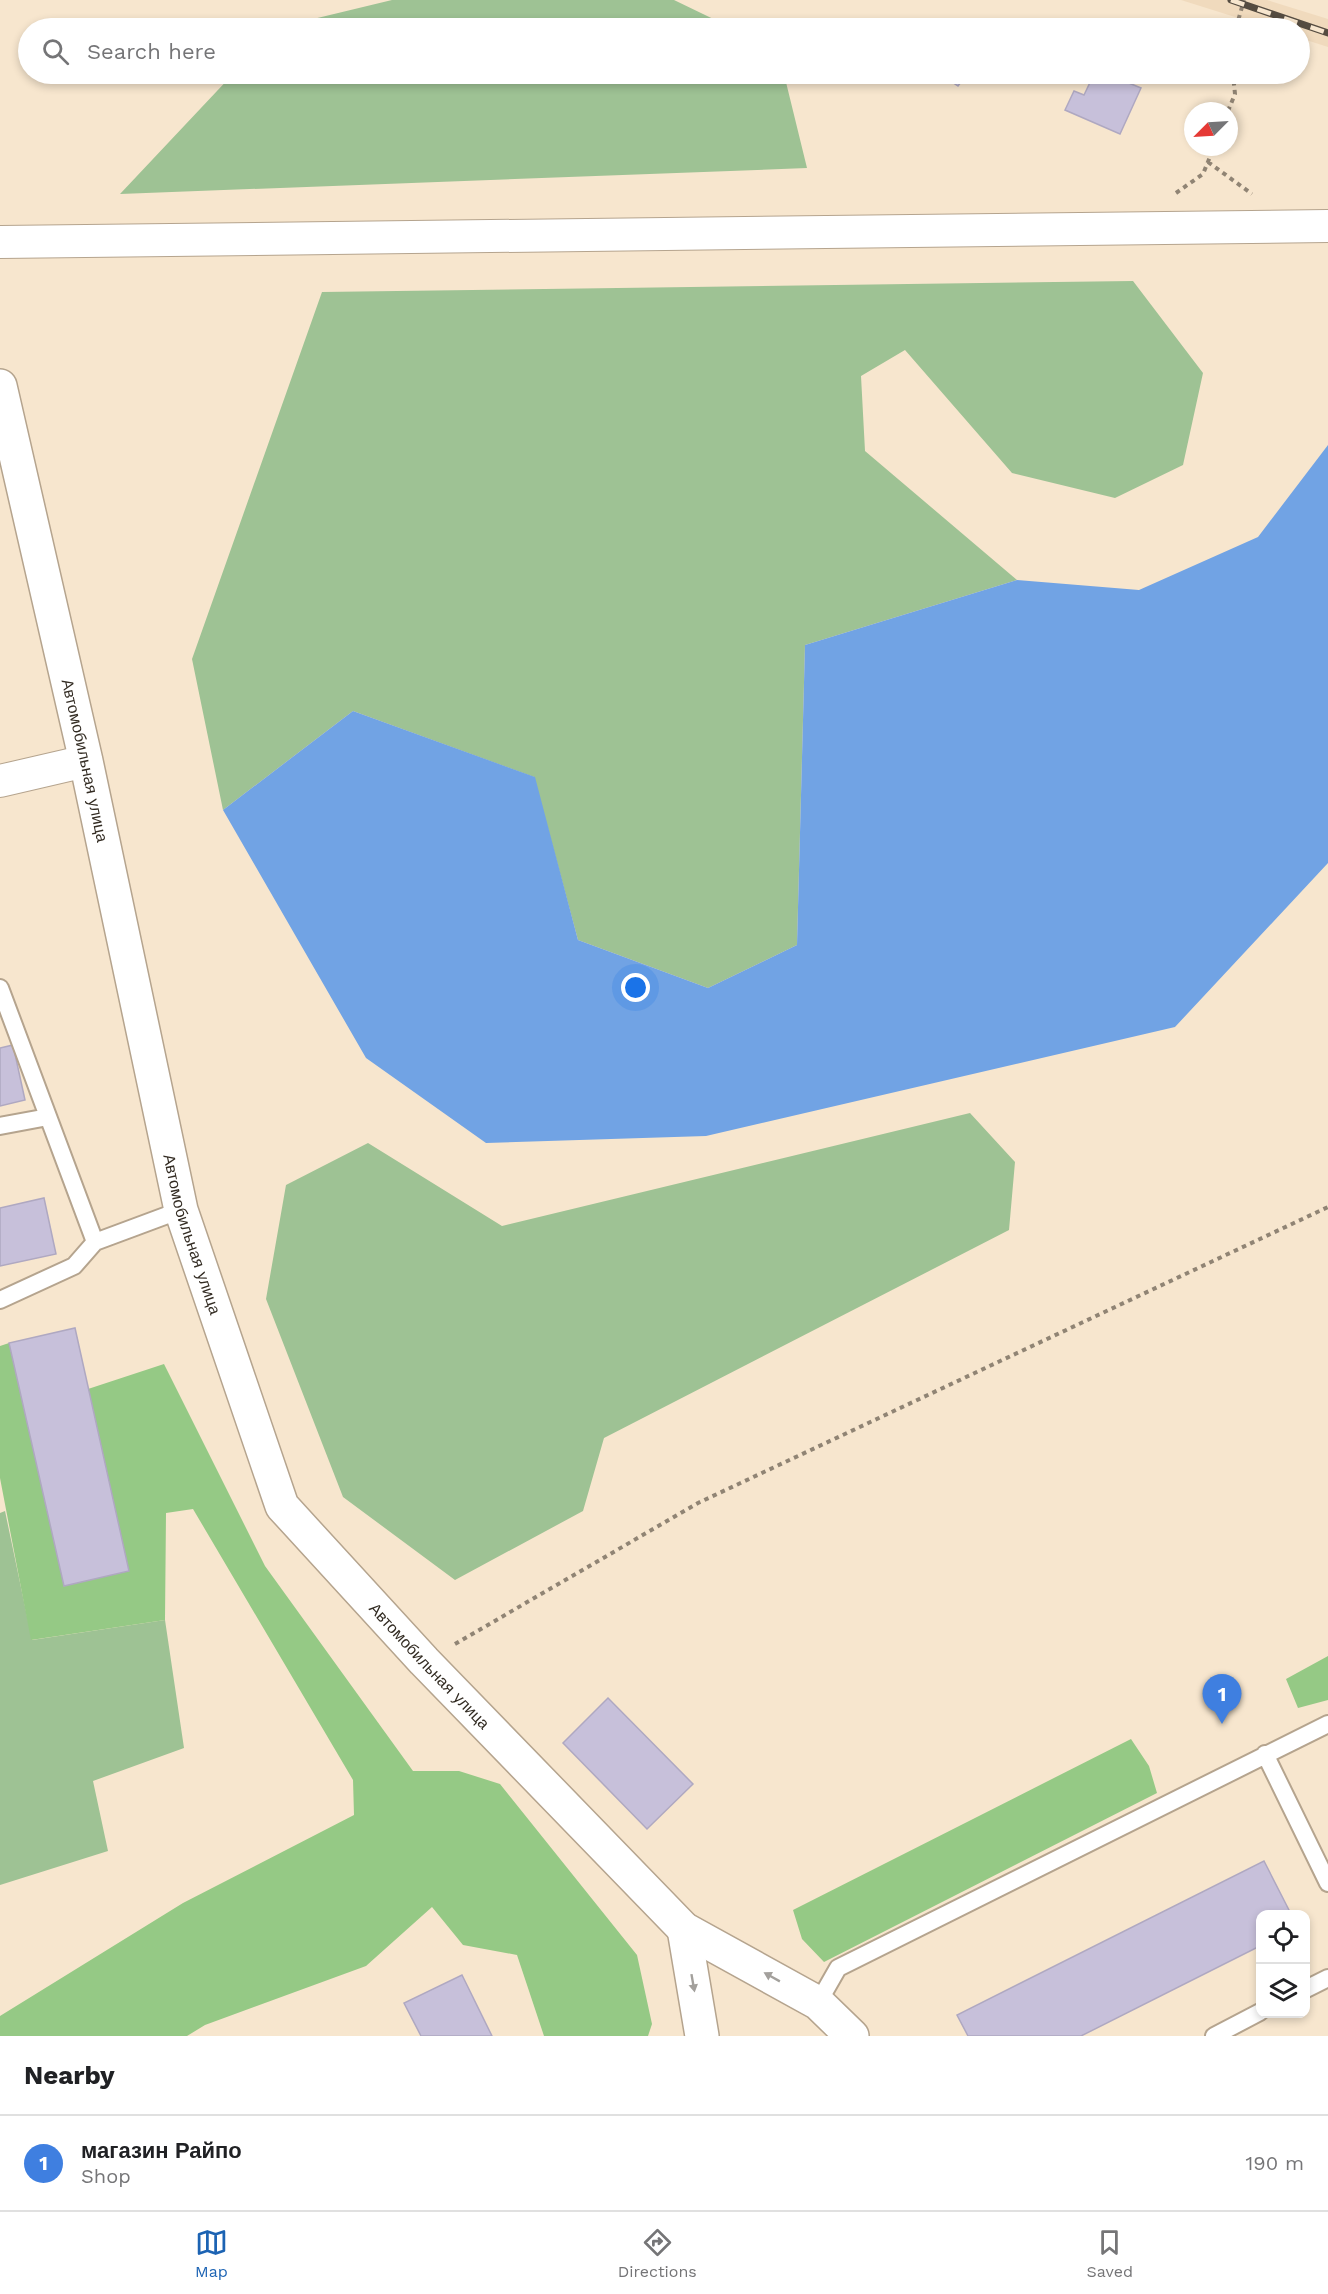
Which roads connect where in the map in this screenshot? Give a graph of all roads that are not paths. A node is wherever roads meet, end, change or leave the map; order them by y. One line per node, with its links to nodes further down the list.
1 (1328, 226): 2 (street)
2 (0, 242)
3 (0, 386): 4 (street, Автомобильная улица)
4 (86, 761): 5 (street); 9 (street, Автомобильная улица)
5 (0, 781)
6 (0, 988): 7 (lane)
7 (48, 1117): 8 (lane); 10 (lane)
8 (0, 1126)
9 (181, 1210): 10 (lane); 15 (street, Автомобильная улица)
10 (95, 1242): 11 (lane)
11 (0, 1300)
12 (1328, 1724): 13 (lane)
13 (1265, 1754): 14 (lane); 18 (lane)
14 (1328, 1884)
15 (684, 1929): 18 (street, Автомобильная улица, one-way to 15); 20 (street, one-way to 20)
16 (1328, 1978): 17 (lane)
17 (1310, 1987)
18 (818, 2003): 21 (street, Автомобильная улица)
19 (1256, 2014): 22 (lane)
20 (702, 2036)
21 (852, 2036)
22 (1214, 2036)

